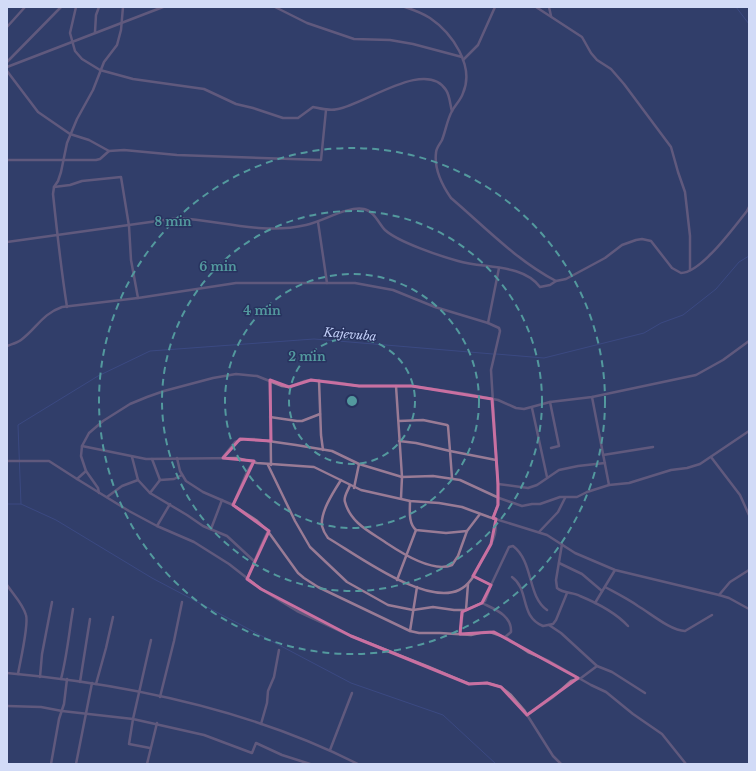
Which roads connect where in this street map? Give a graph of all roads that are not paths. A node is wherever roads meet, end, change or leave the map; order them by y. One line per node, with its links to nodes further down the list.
1 (25, 7): 14 (street)
2 (60, 7): 18 (street)
3 (76, 7): 16 (street)
4 (99, 7): 15 (street)
5 (123, 7): 13 (street)
6 (163, 7): 13 (street)
7 (275, 7): 17 (street)
8 (405, 7): 17 (street)
9 (495, 7): 17 (street)
10 (536, 7): 12 (street)
11 (549, 7): 12 (street)
12 (550, 16): 35 (street)
13 (122, 23): 15 (street); 20 (street)
14 (7, 27)
15 (95, 32): 16 (street)
16 (72, 42): 19 (street); 20 (street)
17 (462, 59): 23 (street)
18 (7, 62)
19 (7, 67)
20 (100, 70): 22 (street); 24 (street)
21 (7, 71): 24 (street)
22 (326, 110): 23 (street); 25 (street)
23 (452, 111): 36 (street)
24 (70, 134): 25 (street); 27 (street)
25 (109, 151): 27 (street)
26 (7, 160): 27 (street)
27 (62, 160): 28 (street)
28 (54, 187): 31 (street); 32 (street)
29 (749, 207): 35 (street)
30 (318, 222): 31 (street); 34 (street); 37 (street)
31 (129, 226): 32 (street); 38 (street)
32 (58, 235): 33 (street); 39 (street)
33 (7, 242)
34 (498, 268): 36 (street); 40 (street)
35 (690, 271): 36 (street)
36 (556, 281)
37 (327, 283): 38 (street); 40 (street)
38 (138, 298): 39 (street)
39 (67, 307): 42 (street)
40 (488, 323): 47 (street)
41 (749, 341): 46 (street)
42 (7, 346)
43 (270, 380): 44 (street); 51 (street); 56 (street)
44 (320, 380): 45 (street); 50 (street)
45 (396, 386): 47 (street); 52 (street)
46 (592, 397): 48 (street); 61 (street)
47 (492, 400): 49 (street); 67 (street)
48 (550, 402): 49 (street); 58 (street)
49 (532, 408): 76 (street)
50 (320, 414): 51 (street); 59 (street)
51 (270, 417): 54 (street)
52 (399, 420): 55 (street); 60 (street)
53 (749, 431): 63 (street)
54 (271, 441): 59 (street); 65 (street); 71 (street)
55 (399, 441): 60 (street); 75 (street)
56 (82, 446): 62 (street); 73 (street)
57 (653, 447): 61 (street)
58 (551, 448)
59 (323, 450): 72 (street)
60 (450, 451): 67 (street); 77 (street)
61 (603, 455): 70 (street)
62 (132, 457): 66 (street); 79 (street)
63 (712, 457): 84 (street); 97 (street)
64 (177, 458): 65 (street); 66 (street); 74 (street)
65 (223, 458): 69 (street)
66 (152, 460): 80 (street)
67 (496, 460): 82 (street)
68 (7, 461): 78 (street)
69 (253, 462): 71 (street); 95 (street)
70 (606, 463): 76 (street); 84 (street)
71 (270, 464): 81 (street); 129 (street)
72 (358, 464): 75 (street); 85 (street)
73 (86, 471): 78 (street); 86 (street)
74 (182, 475): 80 (street); 92 (street)
75 (402, 477): 77 (street); 90 (street)
76 (546, 477): 82 (street)
77 (452, 478): 89 (street)
78 (77, 479): 86 (street)
79 (138, 480): 87 (street); 88 (street)
80 (160, 480): 87 (street)
81 (340, 480): 83 (street); 114 (street)
82 (498, 484): 89 (street)
83 (350, 485): 85 (street); 106 (street)
84 (609, 485): 91 (street)
85 (354, 488): 90 (street)
86 (99, 493): 88 (street)
87 (150, 493): 94 (street)
88 (107, 497): 99 (street)
89 (497, 497): 91 (street); 98 (street)
90 (401, 498): 93 (street)
91 (566, 498): 104 (street)
92 (222, 500): 95 (street); 100 (street)
93 (410, 500): 96 (street); 101 (street)
94 (170, 504): 99 (street); 100 (street)
95 (233, 505): 102 (street)
96 (481, 514): 98 (street); 103 (street)
97 (749, 515)
98 (495, 519): 104 (street); 111 (street)
99 (158, 526): 113 (street)
100 (211, 529): 107 (street)
101 (416, 530): 103 (street); 106 (street)
102 (268, 531): 107 (street); 138 (street)
103 (467, 531): 106 (street)
104 (539, 532): 105 (street)
105 (562, 544): 108 (street); 109 (street)
106 (406, 555): 114 (street)
107 (254, 561): 113 (street)
108 (559, 563): 120 (street); 121 (street)
109 (615, 570): 119 (street); 122 (street)
110 (749, 570): 122 (street)
111 (473, 576): 115 (street); 117 (street)
112 (512, 577): 136 (street)
113 (247, 579): 160 (street)
114 (398, 580): 118 (street)
115 (468, 584): 118 (street); 130 (street)
116 (7, 585): 145 (street)
117 (491, 585): 125 (street); 131 (street)
118 (417, 587): 129 (street)
119 (605, 587): 120 (street); 133 (street)
120 (602, 591): 126 (street)
121 (567, 593): 126 (street); 136 (street)
122 (720, 595): 128 (street)
123 (52, 602): 146 (street)
124 (182, 602): 156 (street)
125 (482, 603): 130 (street); 140 (street)
126 (595, 603): 137 (street)
127 (73, 609): 148 (street)
128 (749, 609)
129 (413, 610): 132 (street); 138 (street)
130 (466, 610): 132 (street)
131 (547, 610)
132 (462, 611): 139 (street)
133 (712, 615)
134 (113, 617): 152 (street)
135 (90, 619): 150 (street)
136 (549, 625): 143 (street)
137 (628, 626)
138 (410, 631): 139 (street)
139 (460, 634): 140 (street)
140 (505, 637): 147 (street)
141 (151, 640): 153 (street)
142 (278, 650): 163 (street)
143 (597, 666): 147 (street); 155 (street)
144 (7, 673): 145 (street)
145 (18, 674): 146 (street)
146 (40, 677): 148 (street)
147 (578, 678): 160 (street); 172 (street)
148 (60, 679): 149 (street)
149 (67, 679): 150 (street); 158 (street)
150 (80, 682): 151 (street)
151 (92, 683): 152 (street); 159 (street)
152 (96, 684): 153 (street)
153 (139, 691): 156 (street); 161 (street)
154 (352, 693): 165 (street)
155 (645, 693)
156 (160, 697): 163 (street)
157 (7, 706): 158 (street)
158 (62, 711): 159 (street); 166 (street)
159 (86, 714): 161 (street); 167 (street)
160 (527, 715): 171 (street)
161 (133, 719): 162 (street); 164 (street)
162 (157, 723): 164 (street); 169 (street)
163 (261, 724): 165 (street)
164 (150, 748): 168 (street)
165 (330, 750): 170 (street)
166 (51, 764)
167 (76, 764)
168 (147, 764)
169 (310, 764)
170 (358, 764)
171 (561, 764)
172 (686, 764)

